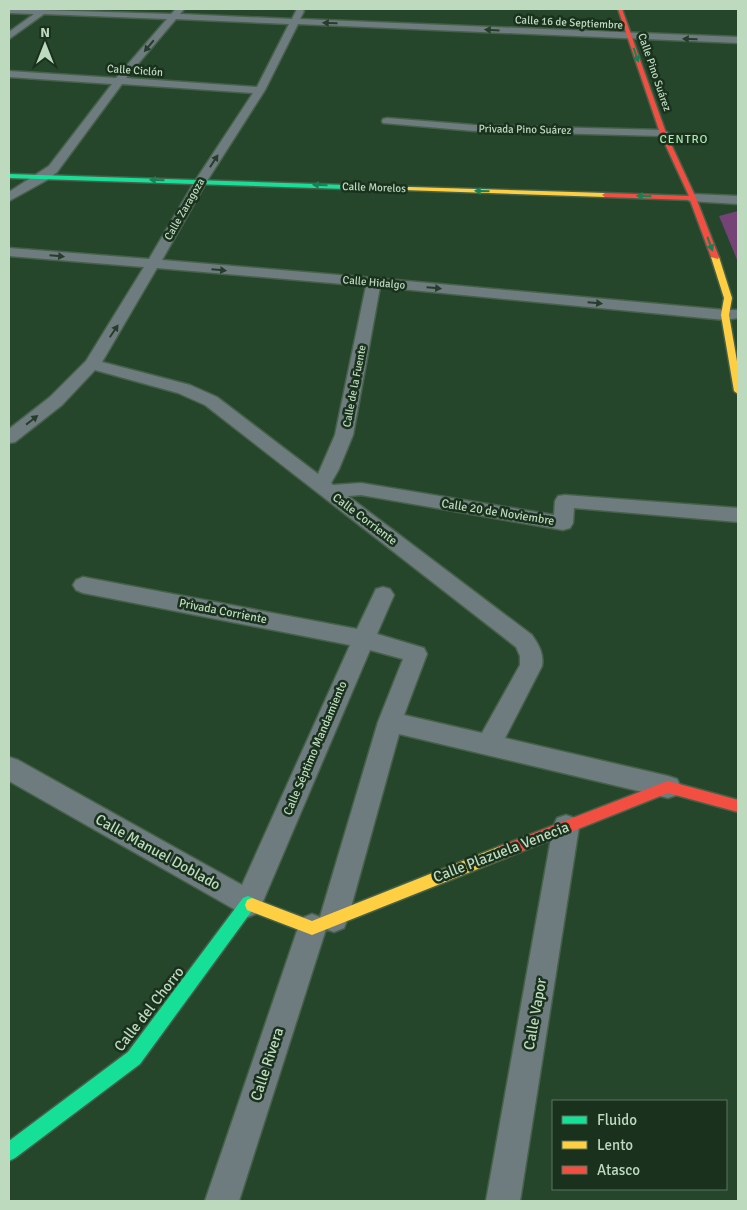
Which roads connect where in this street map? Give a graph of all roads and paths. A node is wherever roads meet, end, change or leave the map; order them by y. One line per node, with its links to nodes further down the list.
1 (10, 9): 4 (street, Calle 16 de Septiembre)
2 (302, 9): 7 (street, Calle Zaragoza)
3 (620, 9): 10 (street, Calle Pino Suárez)
4 (44, 11): 5 (street, Calle 16 de Septiembre); 9 (street)
5 (177, 13): 7 (street, Calle 16 de Septiembre); 13 (street, one-way to 13)
6 (408, 18): 8 (street)
7 (294, 22): 8 (street, Calle 16 de Septiembre, one-way to 7); 14 (street, Calle Zaragoza)
8 (403, 26): 10 (street, Calle 16 de Septiembre, one-way to 8)
9 (9, 36)
10 (629, 36): 11 (street, Calle 16 de Septiembre, one-way to 10); 16 (street, Calle Pino Suárez, one-way to 16)
11 (738, 40)
12 (9, 74): 13 (street, Calle Ciclón)
13 (120, 81): 14 (street, Calle Ciclón); 18 (street)
14 (260, 90): 19 (street, Calle Zaragoza, one-way to 14)
15 (387, 121): 16 (street, Privada Pino Suárez)
16 (663, 133): 21 (street, Calle Pino Suárez)
17 (9, 176): 18 (street, Calle Morelos)
18 (43, 177): 19 (street, Calle Morelos, one-way to 18); 20 (street)
19 (201, 181): 21 (street, Calle Morelos, one-way to 19); 24 (street, Calle Zaragoza)
20 (9, 197)
21 (693, 198): 22 (street, Calle Morelos); 26 (street, Calle Pino Suárez, one-way to 26)
22 (738, 200)
23 (9, 252): 24 (street, Calle Hidalgo, one-way to 24)
24 (152, 264): 25 (street, Calle Hidalgo, one-way to 25); 27 (street, Calle Zaragoza, one-way to 24)
25 (374, 282): 26 (street, Calle Hidalgo, one-way to 26); 30 (street, Calle de la Fuente)
26 (732, 314): 28 (street, Calle Pino Suárez)
27 (88, 367): 29 (street, Calle Zaragoza, one-way to 27); 30 (street, Calle Corriente)
28 (738, 391)
29 (9, 438)
30 (325, 489): 31 (street, Calle 20 de Noviembre); 36 (street, Calle Corriente)
31 (738, 515)
32 (83, 585): 34 (street, Privada Corriente)
33 (383, 594): 34 (street, Calle Séptimo Mandamiento)
34 (362, 639): 35 (street); 41 (street, Calle Séptimo Mandamiento)
35 (390, 722): 36 (street); 42 (street)
36 (488, 746): 38 (street)
37 (9, 768): 41 (street, Calle Manuel Doblado)
38 (668, 786): 39 (street); 40 (street, Calle Plazuela Venecia)
39 (738, 806)
40 (566, 827): 42 (street, Calle Plazuela Venecia); 45 (street, Calle Vapor)
41 (248, 903): 42 (street, Calle Manuel Doblado); 43 (street, Calle del Chorro)
42 (323, 923): 44 (street, Calle Rivera)
43 (9, 1152)
44 (222, 1201)
45 (503, 1201)

